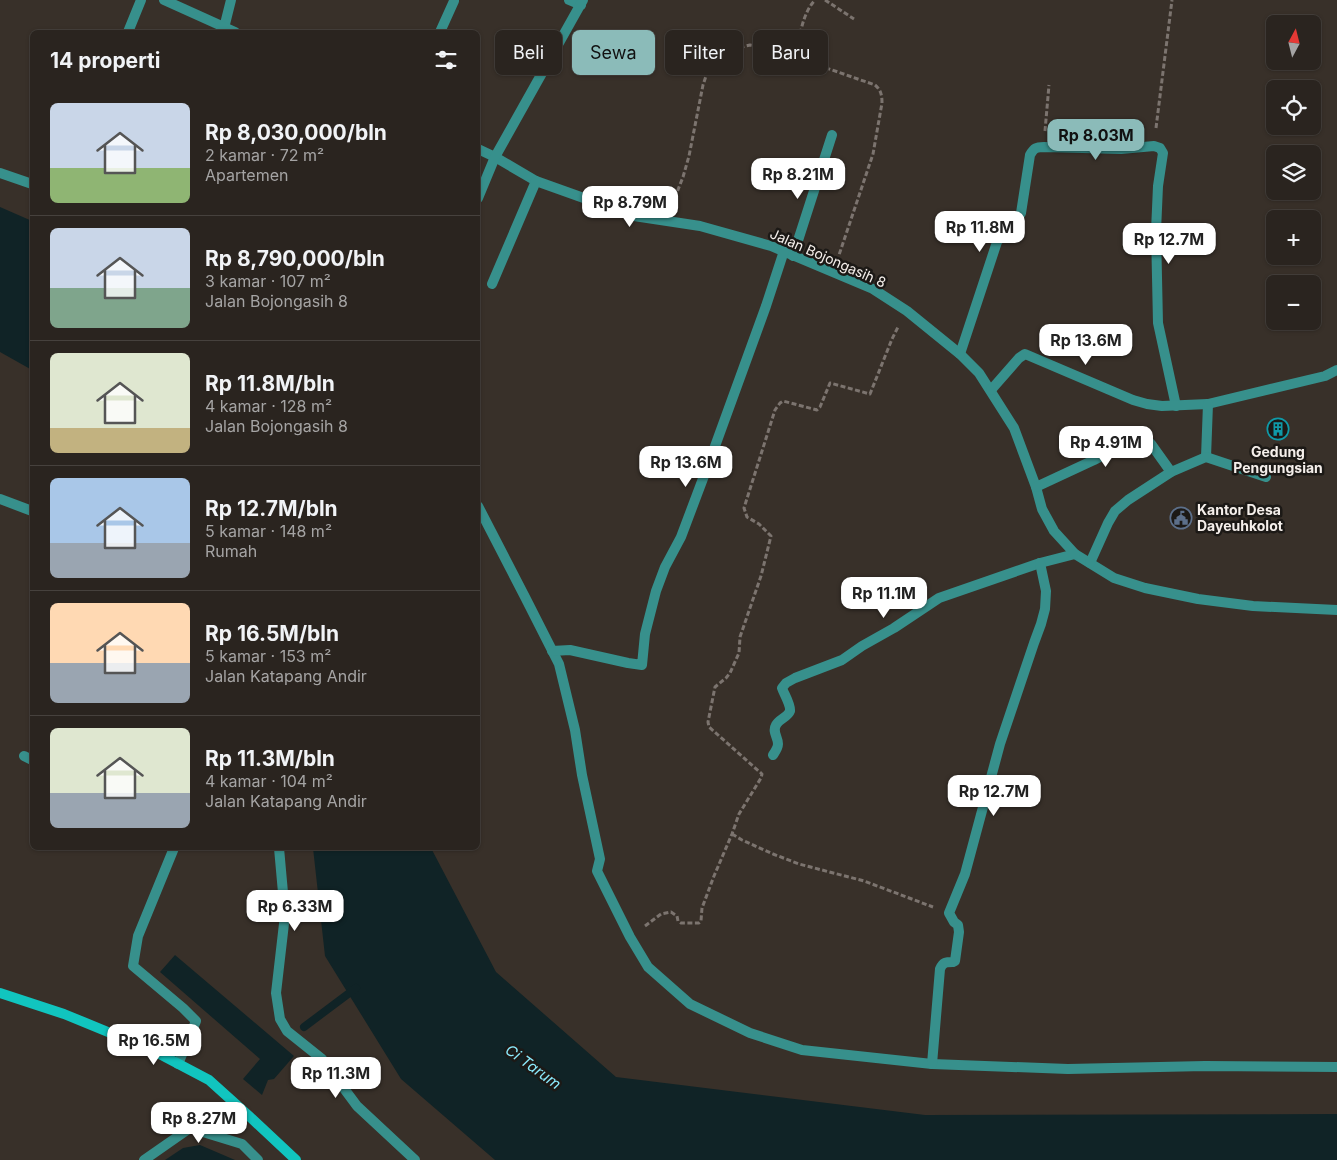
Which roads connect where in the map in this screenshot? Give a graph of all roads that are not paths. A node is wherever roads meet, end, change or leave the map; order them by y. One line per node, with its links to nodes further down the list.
1 (141, 0): 8 (street)
2 (164, 0): 7 (street)
3 (231, 0): 7 (street)
4 (569, 0): 6 (street)
5 (454, 1): 10 (street)
6 (582, 3): 13 (street)
7 (224, 28): 9 (street)
8 (129, 30)
9 (229, 30)
10 (441, 30)
11 (832, 135): 18 (street)
12 (480, 150): 13 (street, Jalan Bojongasih 8)
13 (495, 157): 15 (street, Jalan Bojongasih 8); 17 (street)
14 (0, 173): 16 (street)
15 (536, 181): 18 (street, Jalan Bojongasih 8); 19 (street)
16 (30, 183)
17 (480, 193)
18 (788, 254): 20 (street, Jalan Bojongasih 8); 36 (street)
19 (492, 284)
20 (960, 354): 22 (street, Jalan Bojongasih 8); 24 (street)
21 (1337, 370): 23 (street)
22 (991, 390): 24 (street); 28 (street, Jalan Bojongasih 8)
23 (1208, 404): 24 (street); 25 (street)
24 (1176, 406)
25 (1206, 457): 26 (street); 27 (street)
26 (1170, 472): 28 (street); 34 (street)
27 (1266, 477)
28 (1036, 487): 32 (street, Jalan Bojongasih 8)
29 (0, 499): 30 (street)
30 (30, 510)
31 (480, 510): 36 (street)
32 (1075, 554): 33 (street); 34 (street, Jalan Bojongasih 8)
33 (1040, 563): 37 (street); 42 (street)
34 (1090, 563): 35 (street, Jalan Bojongasih 8)
35 (1337, 610)
36 (552, 651): 42 (street)
37 (773, 755)
38 (173, 850): 41 (street)
39 (279, 850): 47 (street)
40 (0, 993): 41 (street)
41 (178, 1064): 46 (street)
42 (932, 1064): 43 (street)
43 (1337, 1067)
44 (144, 1160): 45 (street)
45 (258, 1160)
46 (296, 1160)
47 (415, 1160)

